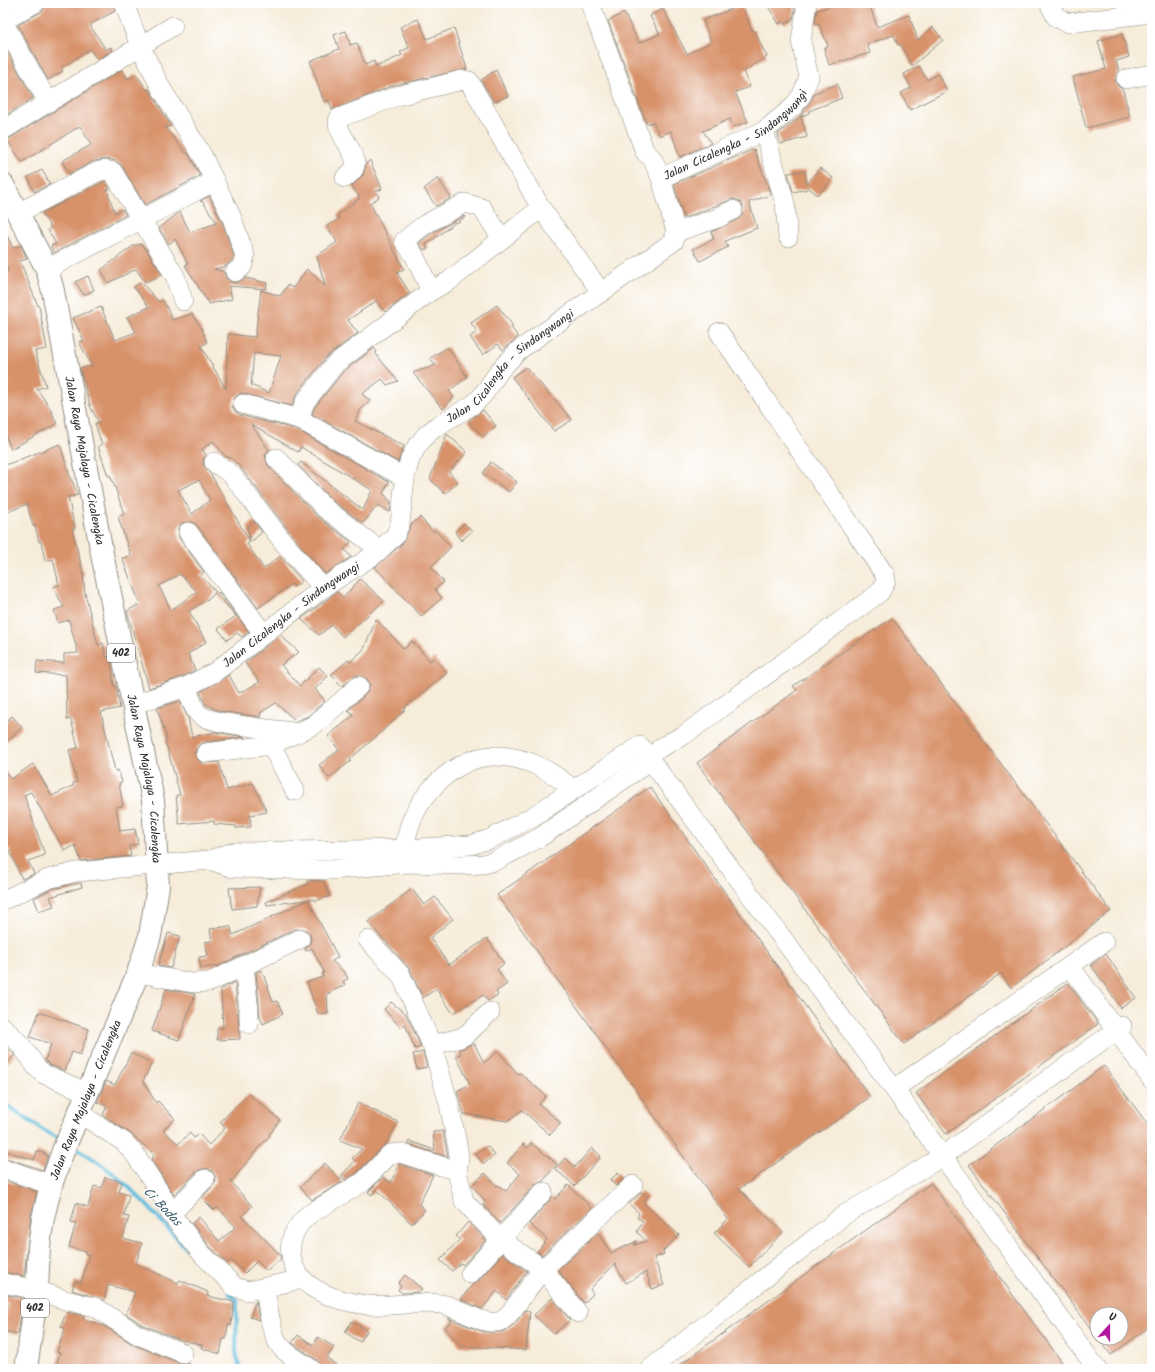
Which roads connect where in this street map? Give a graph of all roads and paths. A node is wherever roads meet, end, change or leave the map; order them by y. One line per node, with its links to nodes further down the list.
1 (35, 3): 8 (street)
2 (124, 3): 10 (street)
3 (590, 3): 17 (street)
4 (1050, 3): 7 (street)
5 (1150, 3): 7 (main road)
6 (804, 5): 15 (street, Jalan Cicalengka - Sindangwangi)
7 (1152, 12)
8 (3, 21): 13 (street)
9 (173, 26): 10 (street)
10 (140, 46): 13 (street); 18 (street)
11 (1152, 74): 12 (street)
12 (1126, 79)
13 (48, 102): 14 (street)
14 (3, 130)
15 (764, 131): 17 (street, Jalan Cicalengka - Sindangwangi); 25 (street)
16 (345, 178): 20 (street)
17 (661, 178): 24 (street, Jalan Cicalengka - Sindangwangi)
18 (215, 181): 23 (street); 28 (street)
19 (4, 189): 22 (main road, Jalan Raya Majalaya - Cicalengka / 402)
20 (541, 208): 26 (street); 30 (street)
21 (733, 210): 24 (street)
22 (18, 213): 23 (street); 27 (main road, Jalan Raya Majalaya - Cicalengka / 402)
23 (143, 219): 27 (street); 31 (street)
24 (676, 232): 30 (street, Jalan Cicalengka - Sindangwangi)
25 (788, 237)
26 (502, 239): 29 (street); 29 (street)
27 (47, 269): 44 (main road, Jalan Raya Majalaya - Cicalengka / 402)
28 (236, 272)
29 (430, 291): 34 (street)
30 (601, 292): 37 (street, Jalan Cicalengka - Sindangwangi)
31 (183, 301)
32 (719, 332): 47 (street)
33 (243, 404): 34 (street)
34 (299, 419): 37 (street)
35 (276, 458): 39 (street)
36 (214, 462): 40 (street)
37 (405, 478): 39 (street, Jalan Cicalengka - Sindangwangi)
38 (188, 532): 41 (street)
39 (380, 550): 40 (street, Jalan Cicalengka - Sindangwangi)
40 (323, 588): 41 (street, Jalan Cicalengka - Sindangwangi)
41 (263, 633): 43 (street, Jalan Cicalengka - Sindangwangi)
42 (359, 686): 45 (street)
43 (186, 688): 44 (street, Jalan Cicalengka - Sindangwangi); 45 (street)
44 (132, 705): 52 (main road, Jalan Raya Majalaya - Cicalengka / 402)
45 (298, 733): 46 (street)
46 (271, 745): 48 (street); 50 (street)
47 (650, 752): 49 (street); 51 (street); 66 (street)
48 (206, 753)
49 (574, 790): 51 (street); 51 (street)
50 (295, 792)
51 (406, 856): 52 (street)
52 (157, 864): 53 (street); 59 (main road, Jalan Raya Majalaya - Cicalengka / 402)
53 (6, 899)
54 (300, 939): 57 (street)
55 (368, 940): 64 (street)
56 (1104, 942): 58 (street)
57 (244, 966): 59 (street); 61 (street)
58 (1070, 966): 63 (street); 66 (street)
59 (138, 973): 67 (main road, Jalan Raya Majalaya - Cicalengka / 402)
60 (490, 1012): 64 (street)
61 (249, 1024)
62 (3, 1027): 67 (street)
63 (1118, 1029): 65 (street); 69 (street)
64 (432, 1045): 71 (street)
65 (1152, 1080)
66 (894, 1089): 69 (street)
67 (88, 1093): 68 (main road, Jalan Raya Majalaya - Cicalengka / 402)
68 (77, 1117): 73 (main road, Jalan Raya Majalaya - Cicalengka / 402); 76 (street)
69 (943, 1156): 88 (street); 89 (street)
70 (3, 1168): 73 (street)
71 (456, 1171): 77 (street); 80 (street)
72 (205, 1179): 76 (street)
73 (51, 1185): 83 (main road, Jalan Raya Majalaya - Cicalengka / 402)
74 (632, 1185): 78 (street)
75 (543, 1192): 77 (street)
76 (171, 1214): 82 (street)
77 (500, 1239): 78 (street); 79 (street)
78 (543, 1269): 80 (street); 84 (street)
79 (470, 1274)
80 (302, 1279): 82 (street)
81 (3, 1283): 83 (street)
82 (265, 1288): 87 (street)
83 (37, 1290): 85 (street); 86 (main road, Jalan Raya Majalaya - Cicalengka / 402)
84 (578, 1313)
85 (183, 1352)
86 (26, 1369)
87 (311, 1369)
88 (650, 1369)
89 (1097, 1369)

